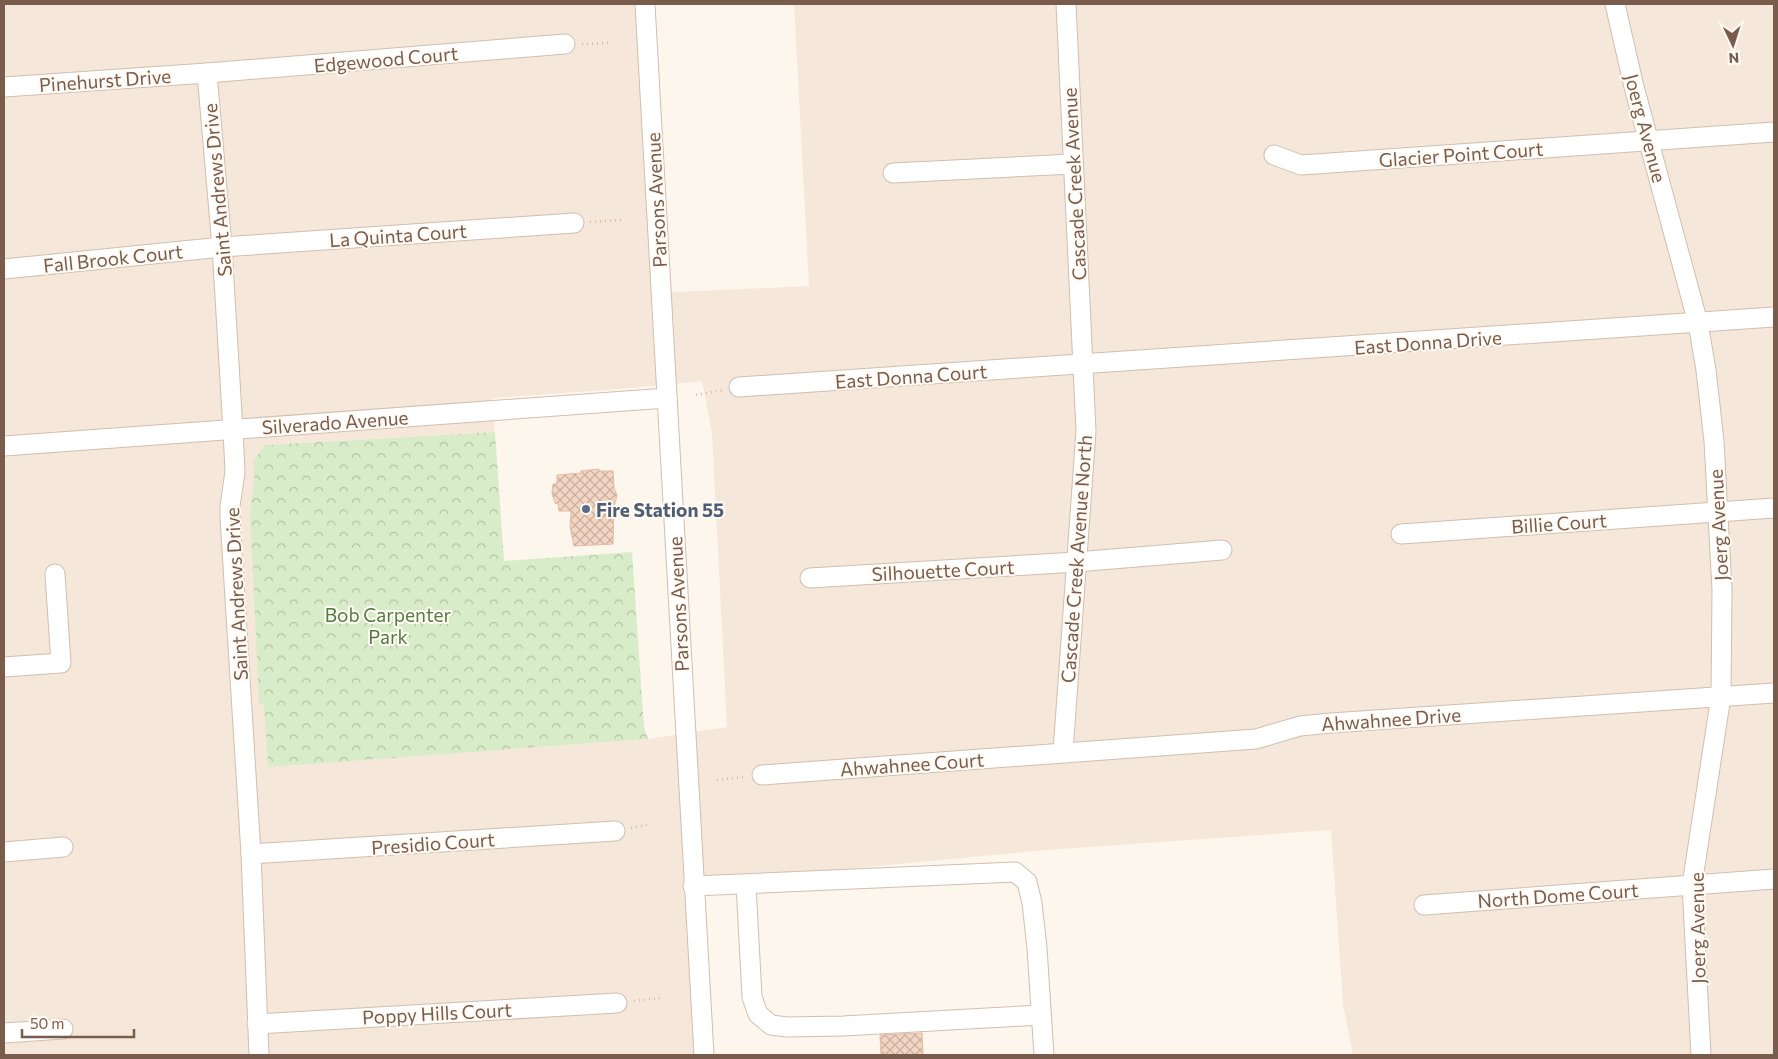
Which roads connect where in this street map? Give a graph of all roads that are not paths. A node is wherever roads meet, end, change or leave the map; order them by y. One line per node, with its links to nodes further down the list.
1 (645, 4): 19 (street, Parsons Avenue)
2 (1066, 4): 10 (street, Cascade Creek Avenue)
3 (1615, 4): 8 (street, Joerg Avenue)
4 (565, 44): 5 (street, Edgewood Court)
5 (207, 73): 6 (street, Pinehurst Drive); 13 (street, Saint Andrews Drive)
6 (4, 87)
7 (1774, 132): 8 (street, Glacier Point Court)
8 (1650, 140): 9 (street, Glacier Point Court); 16 (street, Joerg Avenue)
9 (1274, 154)
10 (1073, 164): 11 (street); 17 (street, Cascade Creek Avenue)
11 (894, 173)
12 (574, 223): 13 (street, La Quinta Court)
13 (222, 247): 14 (street, Fall Brook Court); 20 (street, Saint Andrews Drive)
14 (4, 269)
15 (1774, 318): 16 (street, East Donna Drive)
16 (1698, 323): 17 (street, East Donna Drive); 23 (street, Joerg Avenue)
17 (1082, 365): 18 (street, East Donna Court); 26 (street, Cascade Creek Avenue North)
18 (739, 387)
19 (667, 398): 20 (street, Silverado Avenue); 41 (street, Parsons Avenue)
20 (233, 430): 21 (street, Silverado Avenue); 37 (street, Saint Andrews Drive)
21 (4, 446)
22 (1774, 508): 23 (street, Billie Court)
23 (1718, 512): 24 (street, Billie Court); 31 (street, Joerg Avenue)
24 (1401, 534)
25 (1222, 550): 26 (street, Silhouette Court)
26 (1076, 562): 28 (street, Silhouette Court); 32 (street, Cascade Creek Avenue North)
27 (55, 574): 29 (street)
28 (810, 578)
29 (4, 667)
30 (1774, 693): 31 (street, Ahwahnee Drive)
31 (1721, 696): 32 (street, Ahwahnee Drive); 40 (street, Joerg Avenue)
32 (1063, 752): 33 (street, Ahwahnee Court)
33 (762, 775)
34 (614, 831): 37 (street, Presidio Court)
35 (62, 847): 36 (street)
36 (4, 852)
37 (251, 854): 45 (street, Saint Andrews Drive)
38 (1774, 879): 40 (street, North Dome Court)
39 (746, 884): 41 (street); 44 (street); 44 (street)
40 (1692, 885): 42 (street, North Dome Court); 51 (street, Joerg Avenue)
41 (693, 886): 49 (street, Parsons Avenue)
42 (1424, 905)
43 (617, 1003): 45 (street, Poppy Hills Court)
44 (1041, 1015): 50 (street)
45 (257, 1024): 48 (street, Saint Andrews Drive)
46 (63, 1029): 47 (street)
47 (4, 1033)
48 (259, 1055)
49 (704, 1055)
50 (1044, 1055)
51 (1701, 1055)

